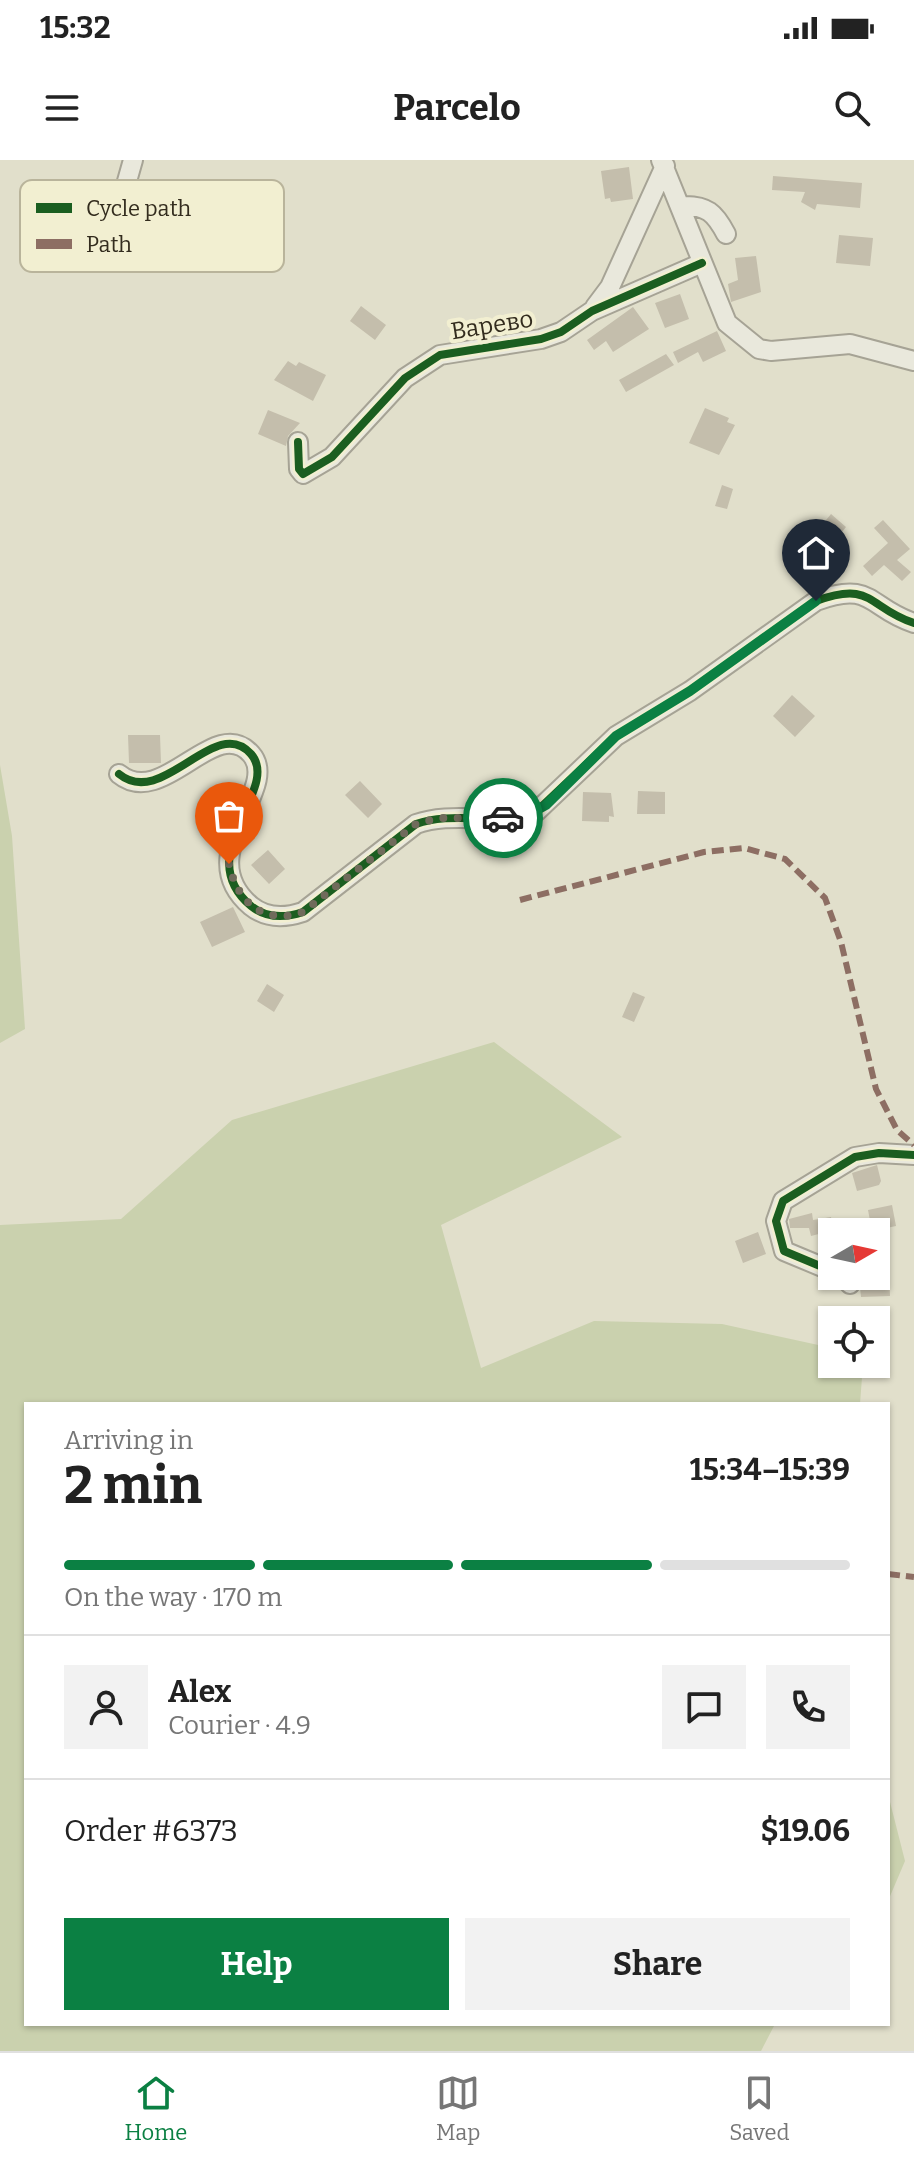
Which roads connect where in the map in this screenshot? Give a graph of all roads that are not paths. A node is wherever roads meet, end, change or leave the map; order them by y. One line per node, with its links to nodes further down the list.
1 (133, 160): 3 (street)
2 (663, 163): 4 (street); 7 (street)
3 (127, 180)
4 (682, 206): 5 (street); 6 (street)
5 (726, 234)
6 (702, 263): 7 (street, Варево); 8 (street)
7 (592, 311): 9 (street, Варево)
8 (914, 361)
9 (298, 442)
10 (914, 623): 11 (street)
11 (119, 774)
12 (914, 1155): 13 (street)
13 (818, 1265)

